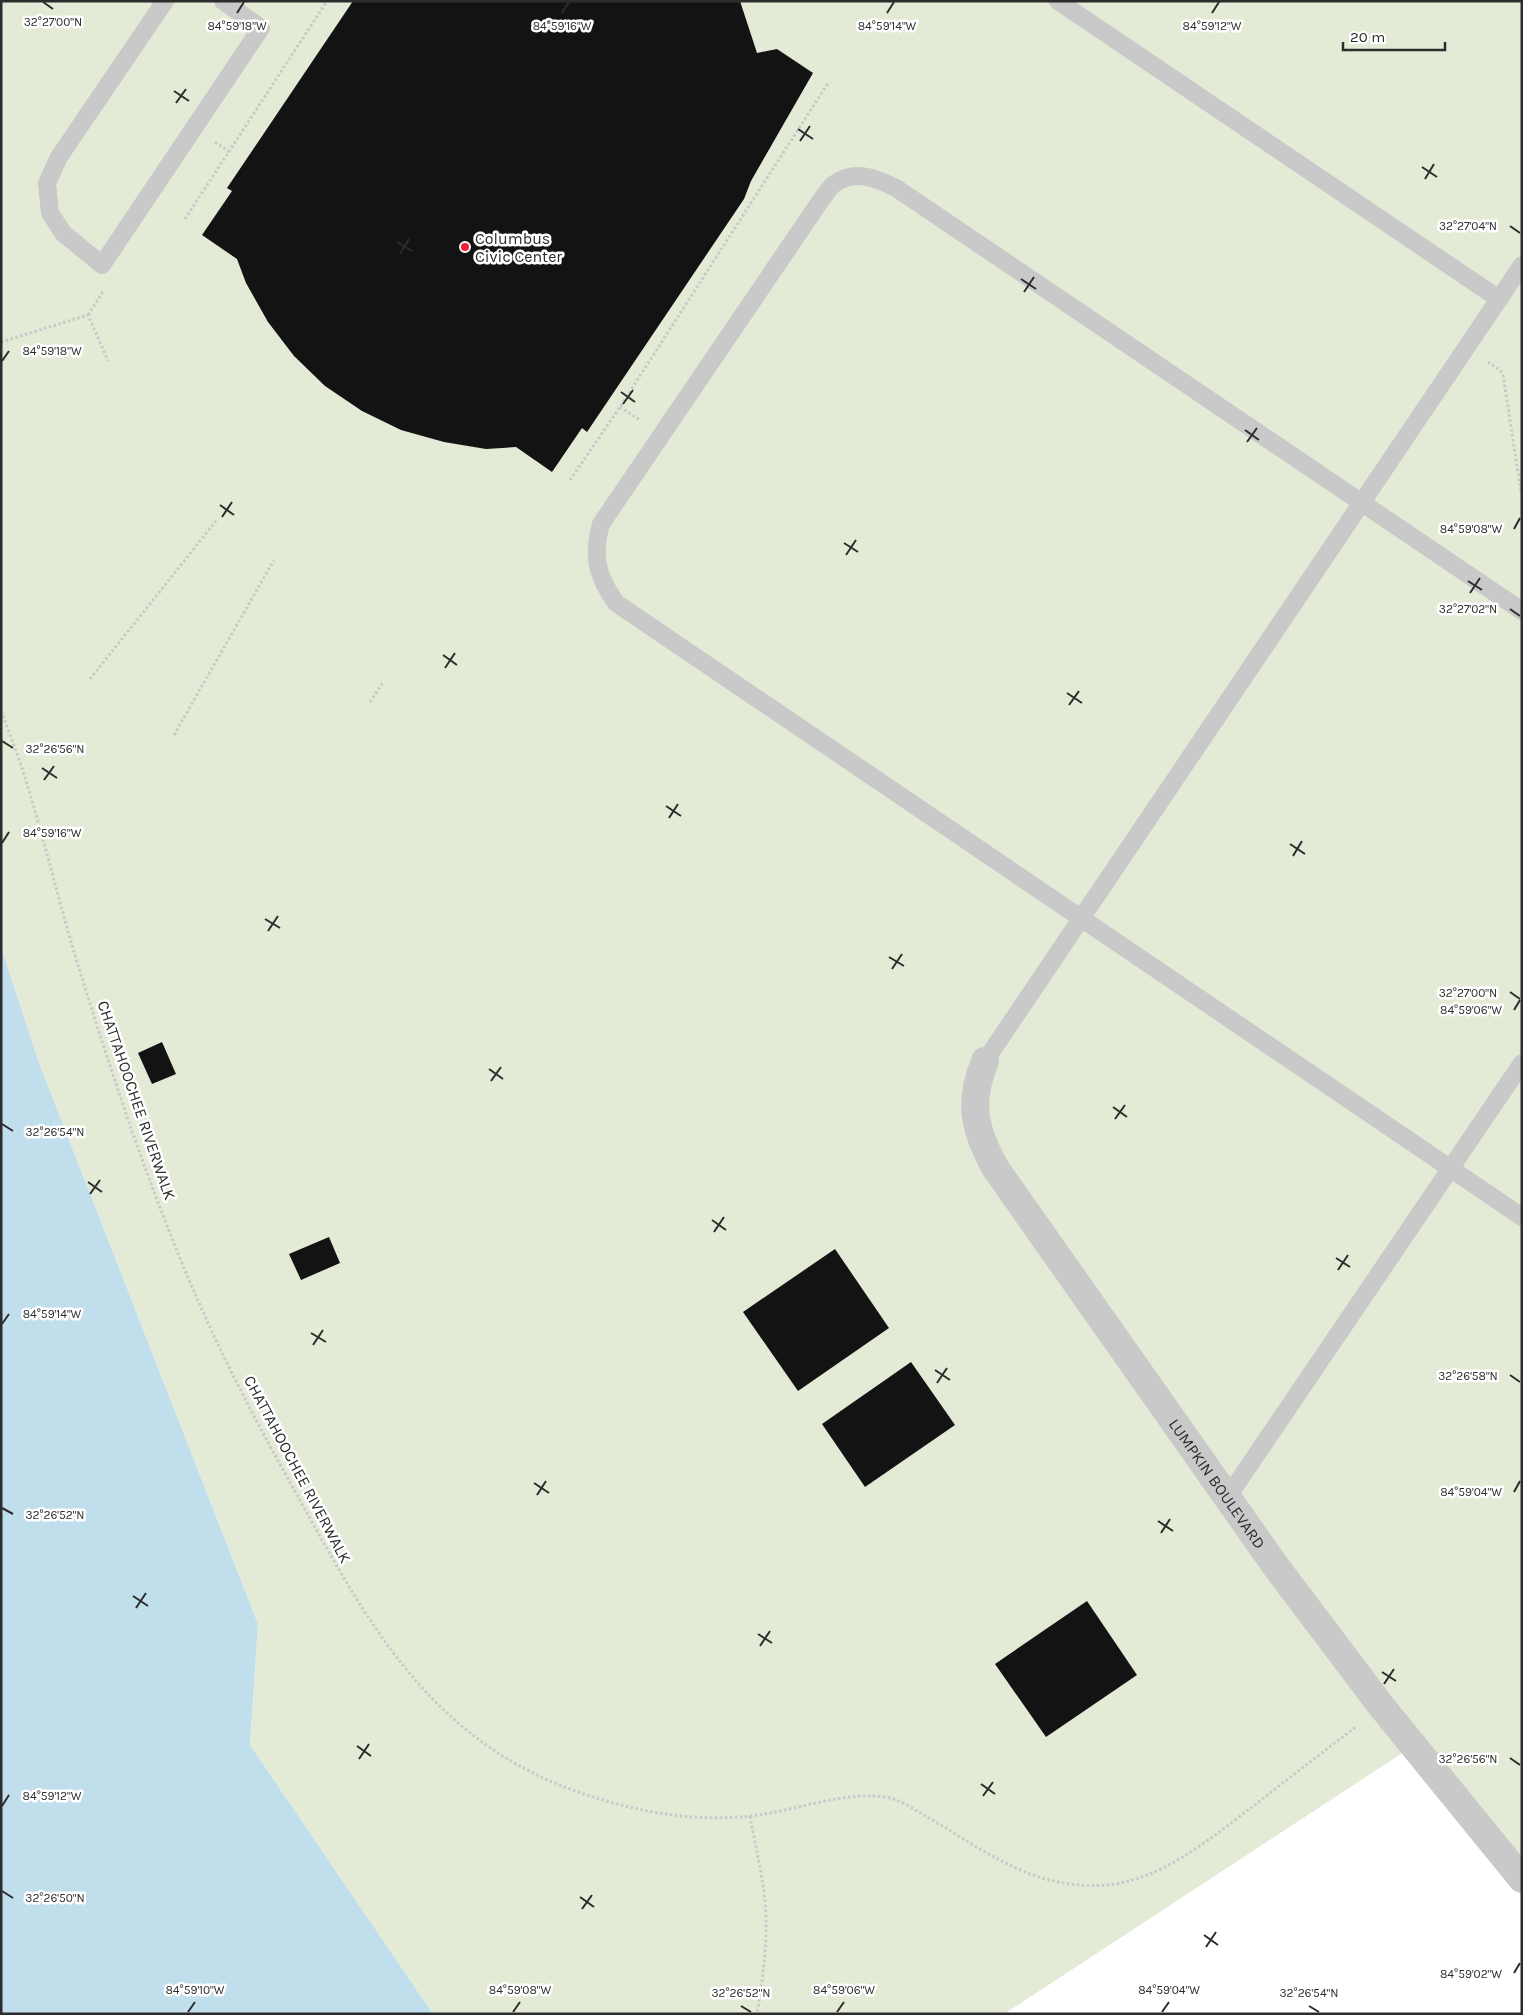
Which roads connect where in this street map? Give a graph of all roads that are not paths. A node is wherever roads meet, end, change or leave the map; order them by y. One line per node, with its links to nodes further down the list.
1 (164, 1): 2 (lane)
2 (223, 1)
3 (1058, 1): 5 (lane)
4 (1522, 265): 5 (lane)
5 (1499, 299): 6 (lane)
6 (1361, 502): 7 (lane); 8 (lane); 8 (lane)
7 (1522, 611)
8 (1081, 918): 9 (lane); 11 (lane)
9 (985, 1060): 13 (street, LUMPKIN BOULEVARD)
10 (1522, 1063): 11 (lane)
11 (1450, 1168): 12 (lane); 13 (lane)
12 (1522, 1217)
13 (1227, 1498): 14 (street, LUMPKIN BOULEVARD)
14 (1519, 1870)

